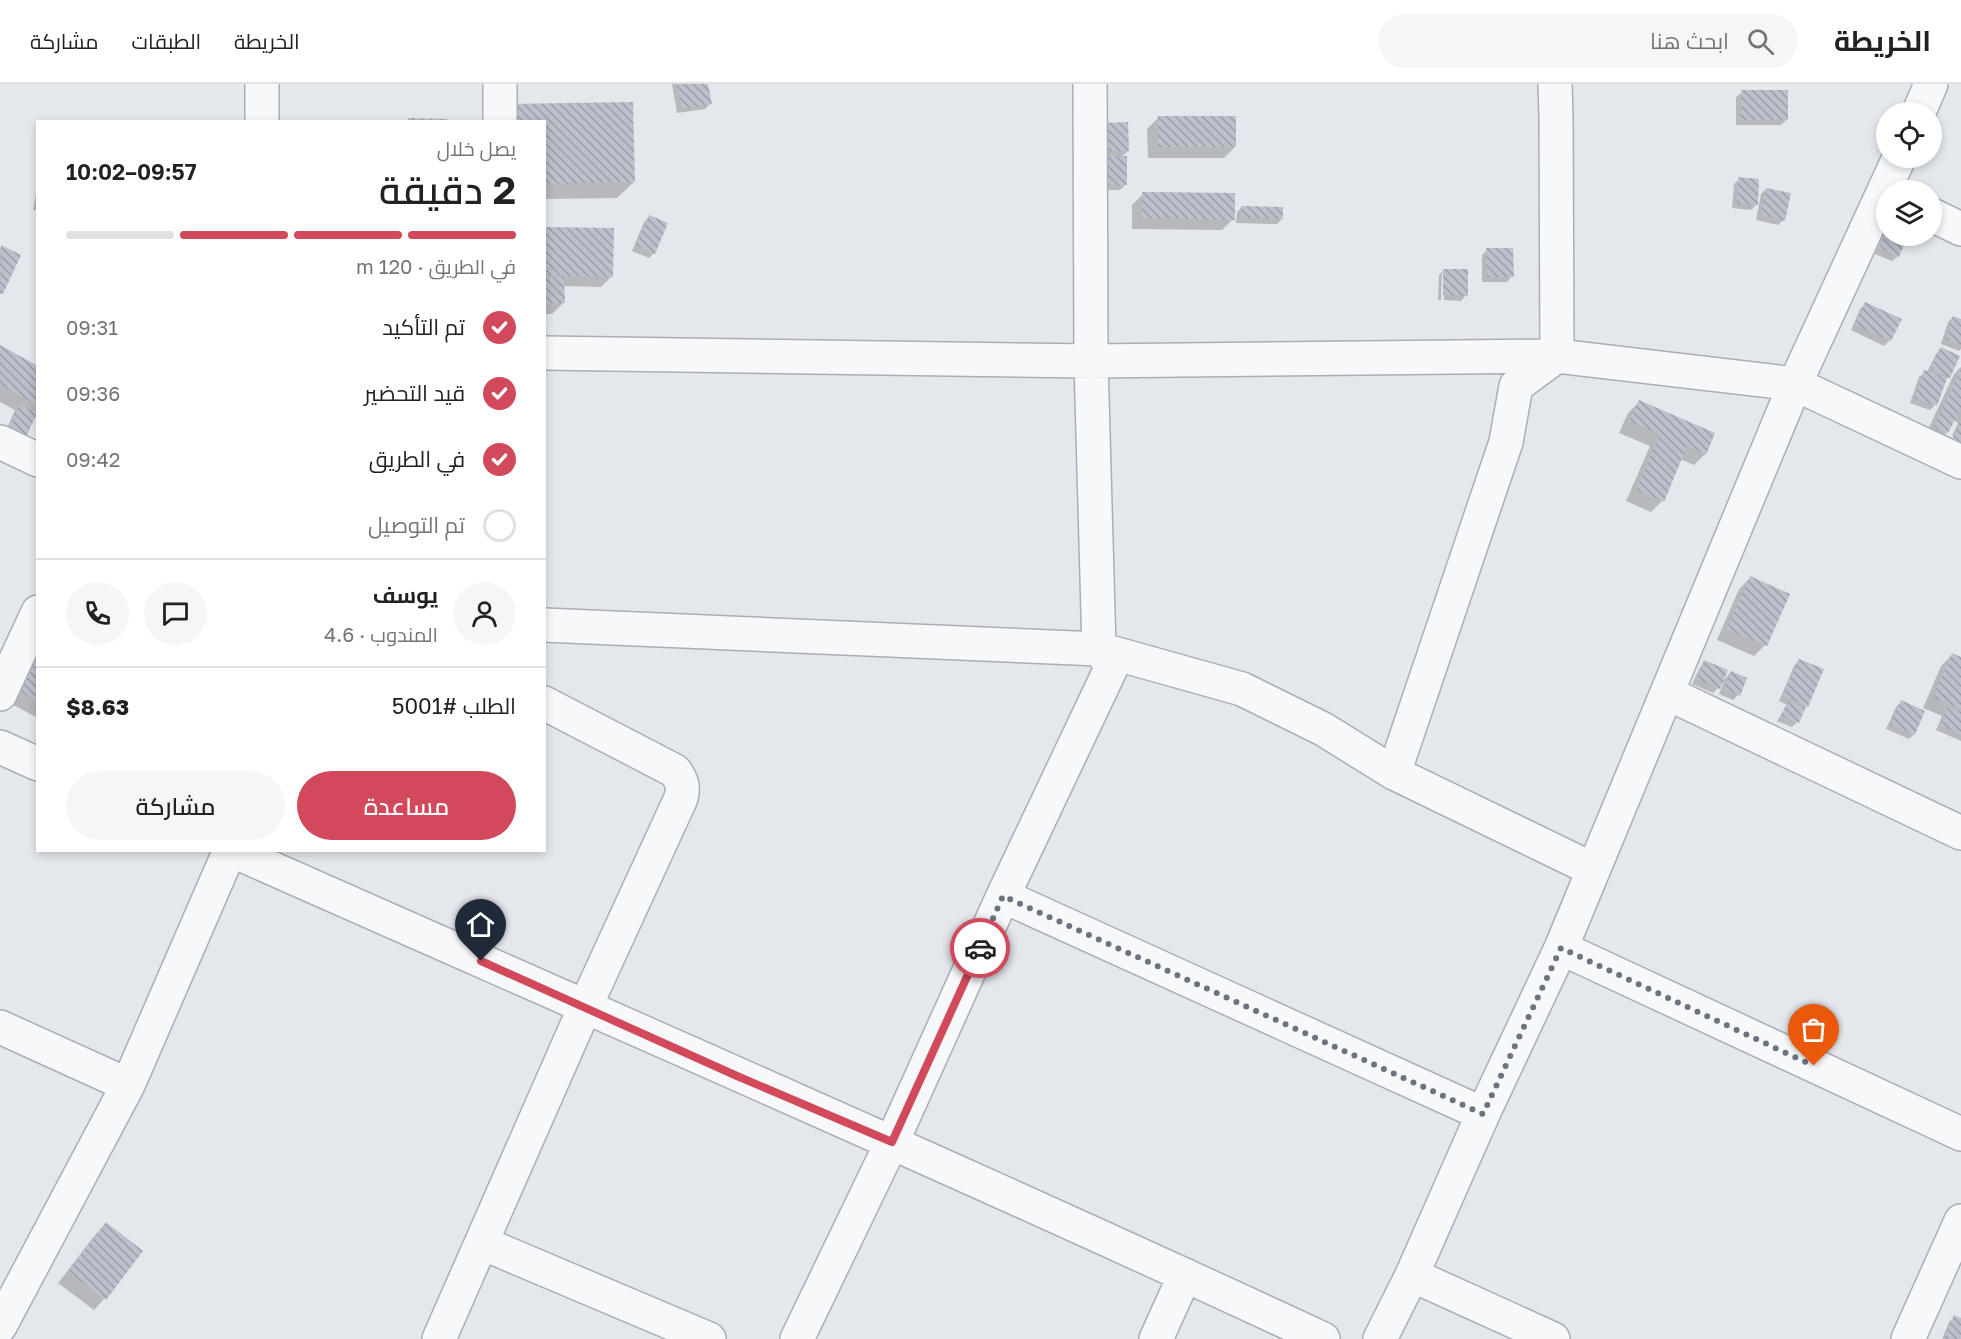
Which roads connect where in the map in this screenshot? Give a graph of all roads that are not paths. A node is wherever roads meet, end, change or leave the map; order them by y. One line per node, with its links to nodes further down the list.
1 (262, 84): 7 (street)
2 (500, 84): 8 (street)
3 (1090, 84): 14 (street)
4 (1555, 84): 13 (street)
5 (1931, 84): 6 (street)
6 (1923, 102)
7 (262, 120)
8 (500, 120)
9 (1876, 213): 15 (street)
10 (1942, 219): 11 (street)
11 (1961, 229)
12 (546, 353): 14 (street)
13 (1557, 356): 14 (street); 15 (street); 27 (street)
14 (1091, 361): 21 (street)
15 (1795, 384): 18 (street); 22 (street)
16 (0, 442): 17 (street)
17 (36, 459)
18 (1961, 462)
19 (36, 616): 23 (street)
20 (546, 625): 21 (street)
21 (1099, 649): 27 (street); 32 (street)
22 (1667, 693): 28 (street); 31 (street)
23 (0, 694)
24 (546, 704): 34 (street)
25 (0, 747): 26 (street)
26 (36, 763)
27 (1394, 774): 31 (street)
28 (1961, 833)
29 (230, 852): 36 (street)
30 (236, 852): 34 (street)
31 (1592, 869): 33 (street)
32 (1003, 896): 37 (street); 39 (street)
33 (1561, 948): 37 (street); 38 (street)
34 (585, 1007): 39 (street); 41 (street)
35 (0, 1027): 36 (street)
36 (128, 1085): 44 (street)
37 (1483, 1114): 43 (street)
38 (1961, 1134)
39 (892, 1142): 42 (street); 49 (street)
40 (1961, 1221): 54 (street)
41 (482, 1243): 47 (street); 48 (street)
42 (1185, 1275): 50 (street); 51 (street)
43 (1412, 1275): 52 (street); 53 (street)
44 (0, 1326)
45 (0, 1332): 46 (street)
46 (19, 1339)
47 (439, 1339)
48 (709, 1339)
49 (796, 1339)
50 (1156, 1339)
51 (1323, 1339)
52 (1380, 1339)
53 (1553, 1339)
54 (1908, 1339)

